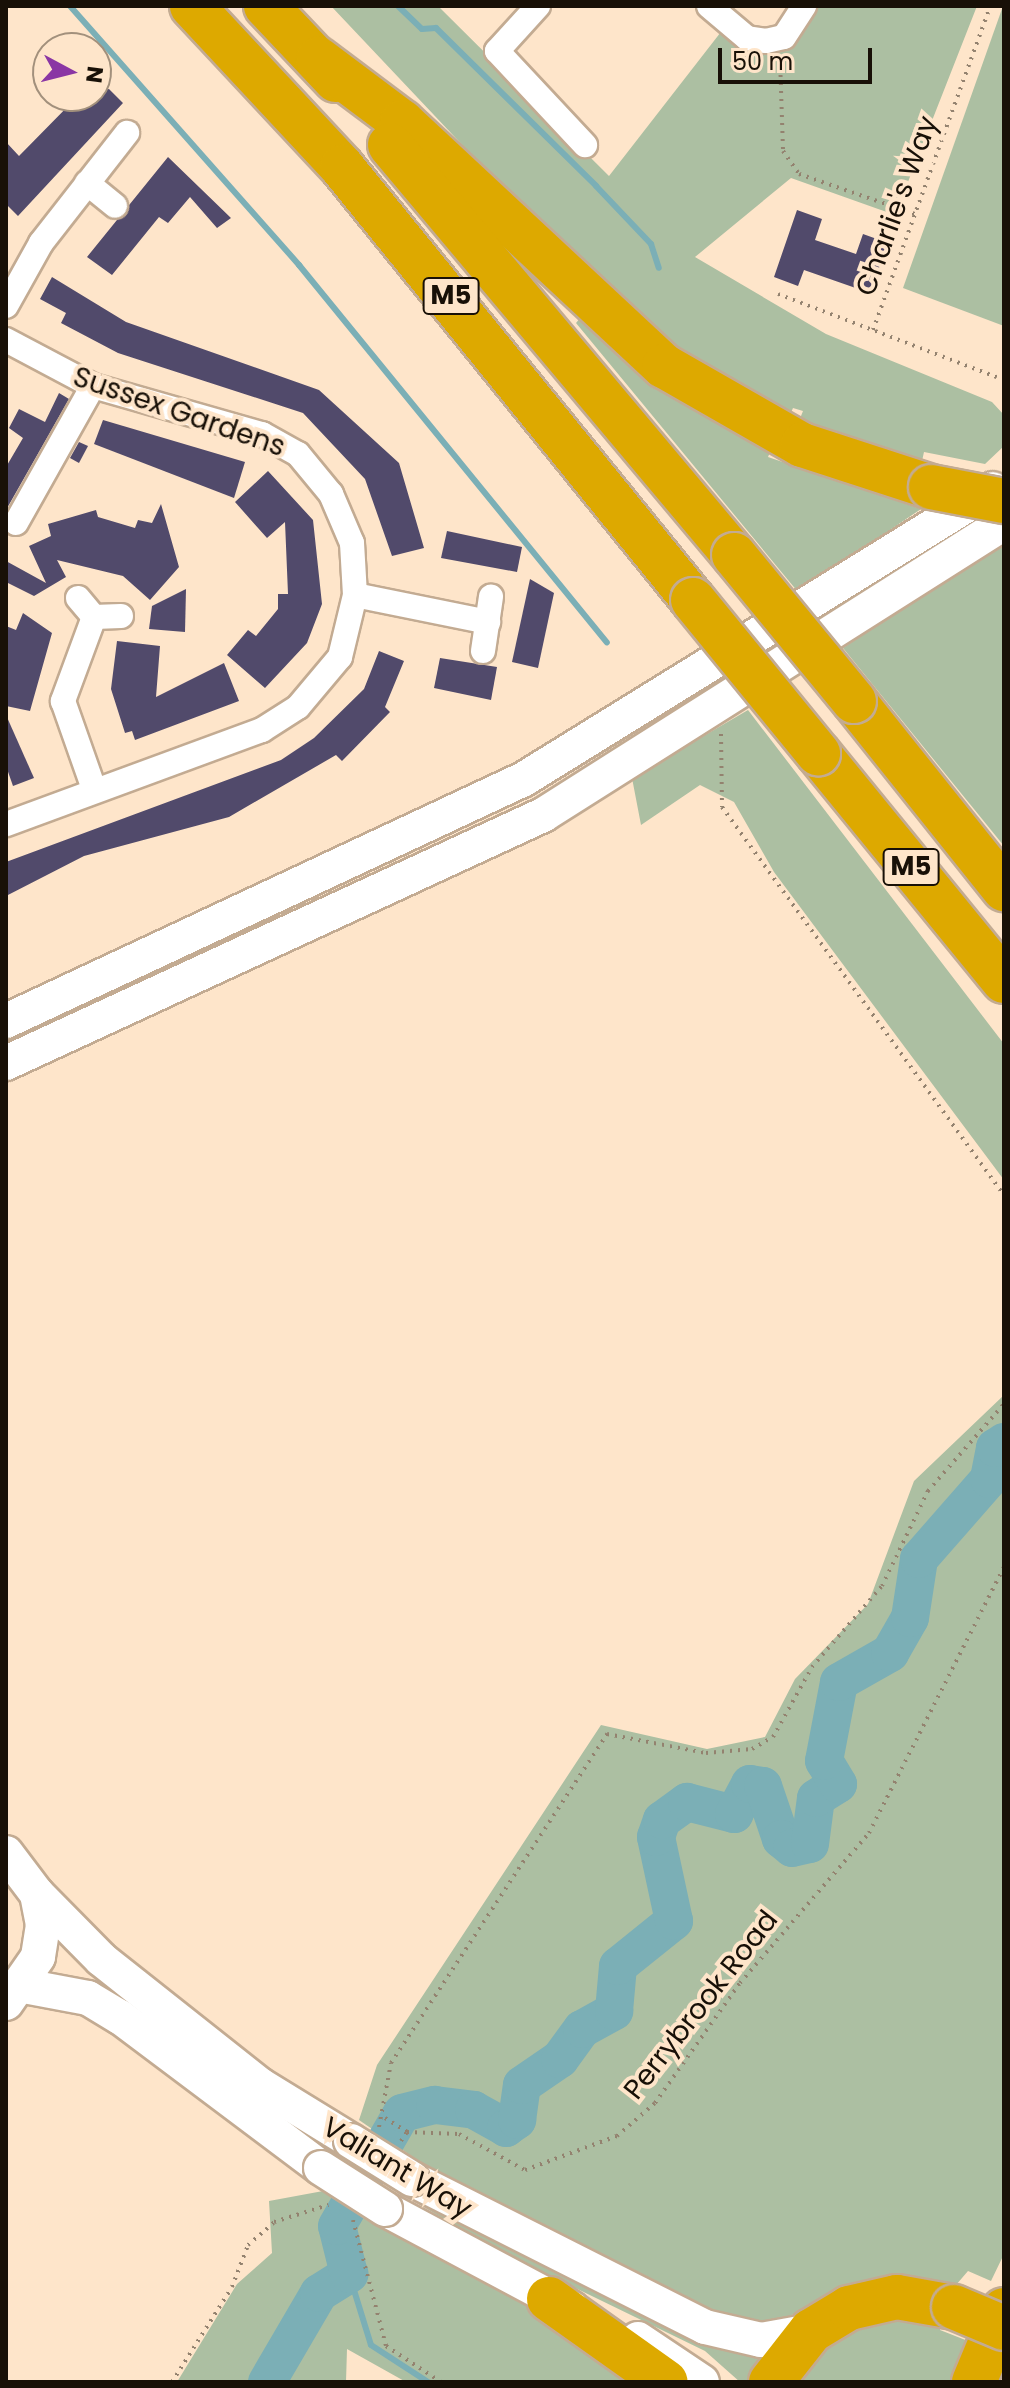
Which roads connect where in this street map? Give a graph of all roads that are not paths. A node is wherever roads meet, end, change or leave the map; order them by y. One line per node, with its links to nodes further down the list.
1 (192, 6): 28 (highway, M5, bridge)
2 (266, 6): 6 (highway, M5)
3 (538, 6): 8 (street)
4 (709, 6): 5 (street)
5 (804, 6)
6 (318, 59): 15 (highway, M5, bridge); 27 (highway, M5, bridge)
7 (127, 133): 9 (street)
8 (585, 145)
9 (87, 183): 10 (street); 11 (street)
10 (115, 206)
11 (6, 306)
12 (6, 340): 13 (street, Sussex Gardens)
13 (93, 386): 16 (street); 18 (street, Sussex Gardens)
14 (1004, 481): 29 (street)
15 (1004, 501)
16 (16, 523)
17 (1004, 523): 30 (street)
18 (355, 595): 23 (street); 25 (street, Sussex Gardens)
19 (491, 597): 23 (street)
20 (78, 598): 22 (street)
21 (121, 616): 22 (street)
22 (94, 617): 25 (street)
23 (488, 622): 24 (street)
24 (483, 651)
25 (94, 789): 26 (street, Sussex Gardens)
26 (6, 824)
27 (1004, 889)
28 (1004, 981)
29 (6, 1021)
30 (6, 1063)
31 (6, 1853): 32 (street, Valiant Way)
32 (37, 1894): 33 (street); 37 (street, Valiant Way, bridge)
33 (15, 1994): 34 (street, Valiant Way, bridge)
34 (549, 2299): 38 (highway); 39 (street, Valiant Way)
35 (1004, 2310): 41 (highway)
36 (1004, 2328): 37 (highway, bridge)
37 (811, 2331): 40 (highway)
38 (666, 2382)
39 (702, 2382)
40 (771, 2382)
41 (974, 2382)

